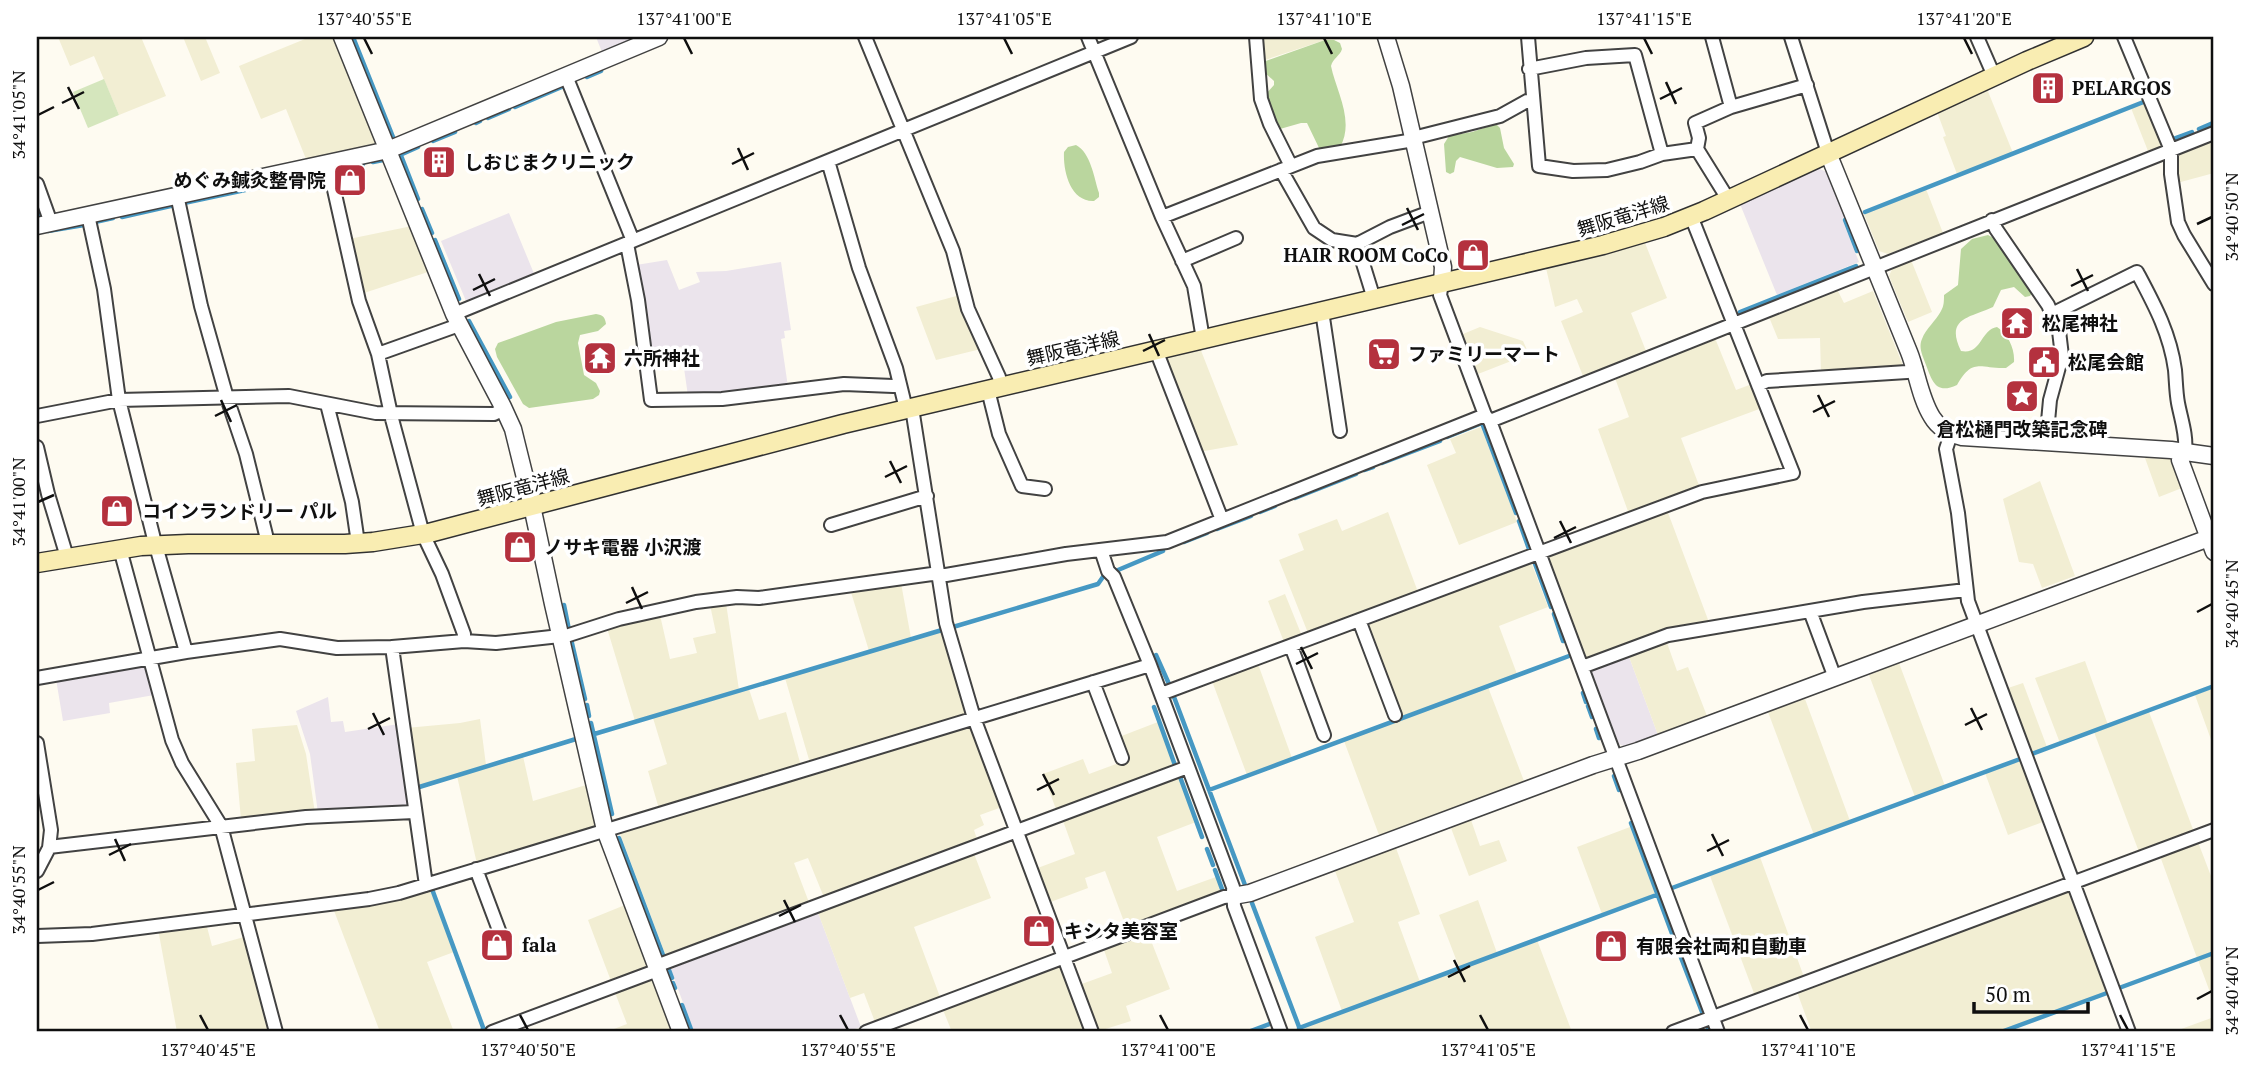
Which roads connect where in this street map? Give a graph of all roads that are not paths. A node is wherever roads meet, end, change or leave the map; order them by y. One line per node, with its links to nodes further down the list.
1 (342, 37): 25 (street)
2 (659, 37): 16 (street)
3 (865, 37): 21 (street)
4 (1088, 37): 14 (street)
5 (1131, 37): 14 (street)
6 (1256, 37): 31 (street)
7 (1386, 37): 23 (street)
8 (1528, 37): 15 (street)
9 (1712, 37): 20 (street)
10 (1791, 37): 18 (street)
11 (1977, 37): 17 (street)
12 (2084, 37): 17 (main road, 舞阪竜洋線)
13 (2124, 37): 26 (street)
14 (1094, 52): 21 (street); 38 (street)
15 (1529, 69): 19 (street); 27 (street)
16 (565, 76): 25 (street); 42 (street)
17 (1994, 76): 28 (main road, 舞阪竜洋線)
18 (1807, 85): 20 (street); 28 (street)
19 (1532, 101): 23 (street); 27 (street)
20 (1731, 107): 24 (street)
21 (904, 130): 29 (street); 59 (street)
22 (2214, 133): 26 (street)
23 (1414, 139): 31 (street); 35 (street)
24 (1697, 149): 27 (street); 34 (street)
25 (388, 150): 30 (street); 51 (street)
26 (2171, 150): 39 (street); 47 (street)
27 (1662, 153)
28 (1828, 153): 34 (main road, 舞阪竜洋線); 45 (street)
29 (828, 161): 42 (street); 57 (street)
30 (328, 163): 33 (street); 55 (street)
31 (1286, 168): 38 (street); 43 (street)
32 (37, 184): 40 (street)
33 (177, 195): 36 (street); 60 (street)
34 (1728, 199): 37 (main road, 舞阪竜洋線)
35 (1430, 212): 43 (street); 46 (street)
36 (88, 215): 40 (street); 61 (street)
37 (1691, 216): 46 (main road, 舞阪竜洋線); 52 (street)
38 (1162, 218): 44 (street)
39 (1992, 220): 45 (street); 50 (street)
40 (44, 224)
41 (1236, 238): 44 (street)
42 (630, 242): 51 (street); 57 (street)
43 (1357, 244): 48 (street)
44 (1182, 261): 53 (street)
45 (1875, 267): 52 (street); 56 (street)
46 (1442, 283): 48 (main road, 舞阪竜洋線); 67 (street)
47 (2214, 284)
48 (1374, 299): 49 (main road, 舞阪竜洋線)
49 (1322, 311): 53 (main road, 舞阪竜洋線); 68 (street)
50 (2052, 314): 70 (street); 72 (street)
51 (457, 320): 55 (street); 64 (street)
52 (1734, 323): 58 (street); 67 (street)
53 (1203, 340): 54 (main road, 舞阪竜洋線)
54 (1156, 350): 59 (main road, 舞阪竜洋線); 77 (street)
55 (378, 354): 65 (street)
56 (1916, 369): 58 (street); 69 (street)
57 (900, 385): 63 (street)
58 (1758, 385): 86 (street)
59 (995, 388): 63 (main road, 舞阪竜洋線); 74 (street)
60 (227, 398): 61 (street); 62 (street); 82 (street)
61 (119, 400): 66 (street); 83 (street)
62 (328, 404): 65 (street); 81 (street)
63 (909, 408): 75 (street); 76 (main road, 舞阪竜洋線)
64 (504, 409): 65 (street); 76 (street)
65 (392, 413): 79 (street)
66 (37, 416)
67 (1487, 418): 77 (street); 86 (street)
68 (1340, 431)
69 (1951, 434): 70 (street); 90 (street)
70 (2046, 443): 72 (street)
71 (37, 447): 87 (street)
72 (2183, 451): 73 (street); 80 (street)
73 (2214, 456)
74 (1045, 489)
75 (927, 496): 78 (street); 89 (street)
76 (532, 506): 79 (main road, 舞阪竜洋線); 94 (street)
77 (1222, 520): 85 (street)
78 (831, 525)
79 (423, 534): 81 (main road, 舞阪竜洋線); 95 (street)
80 (2213, 542): 93 (street)
81 (358, 543): 82 (main road, 舞阪竜洋線)
82 (266, 544): 83 (main road, 舞阪竜洋線)
83 (156, 545): 84 (main road, 舞阪竜洋線); 98 (street)
84 (120, 549): 87 (main road, 舞阪竜洋線); 99 (street)
85 (1101, 550): 89 (street); 100 (street)
86 (1539, 553): 92 (street); 101 (street)
87 (67, 558): 88 (main road, 舞阪竜洋線)
88 (37, 563)
89 (939, 575): 94 (street); 107 (street)
90 (1966, 590): 91 (street); 93 (street)
91 (1810, 611): 101 (street); 103 (street)
92 (1359, 620): 96 (street); 106 (street)
93 (1977, 625): 103 (street); 121 (street)
94 (560, 636): 95 (street); 115 (street)
95 (464, 641): 97 (street)
96 (1291, 646): 105 (street); 108 (street)
97 (391, 647): 98 (street); 113 (street)
98 (186, 652): 99 (street)
99 (150, 658): 102 (street); 114 (street)
100 (1150, 664): 104 (street); 105 (street)
101 (1582, 667): 111 (street)
102 (37, 678)
103 (1835, 678): 111 (street)
104 (1093, 682): 107 (street); 110 (street)
105 (1161, 694): 112 (street)
106 (1395, 715)
107 (974, 718): 115 (street); 117 (street)
108 (1324, 735)
109 (37, 743): 118 (street)
110 (1122, 758)
111 (1616, 758): 123 (street); 129 (street)
112 (1188, 767): 117 (street); 123 (street)
113 (414, 812): 114 (street); 122 (street)
114 (221, 826): 118 (street); 124 (street)
115 (605, 830): 119 (street); 128 (street)
116 (2214, 830): 121 (street)
117 (1016, 831): 127 (street); 128 (street)
118 (49, 847): 120 (street)
119 (476, 869): 122 (street); 125 (street)
120 (37, 871)
121 (2073, 883): 129 (street); 138 (street)
122 (426, 885): 124 (street)
123 (1233, 896): 127 (street); 135 (street)
124 (243, 914): 126 (street); 130 (street)
125 (499, 933)
126 (37, 936)
127 (1064, 958): 133 (street); 134 (street)
128 (657, 968): 131 (street); 132 (street)
129 (1712, 1017): 136 (street); 137 (street)
130 (276, 1032)
131 (492, 1032)
132 (681, 1032)
133 (866, 1032)
134 (1092, 1032)
135 (1281, 1032)
136 (1673, 1032)
137 (1718, 1032)
138 (2129, 1032)

